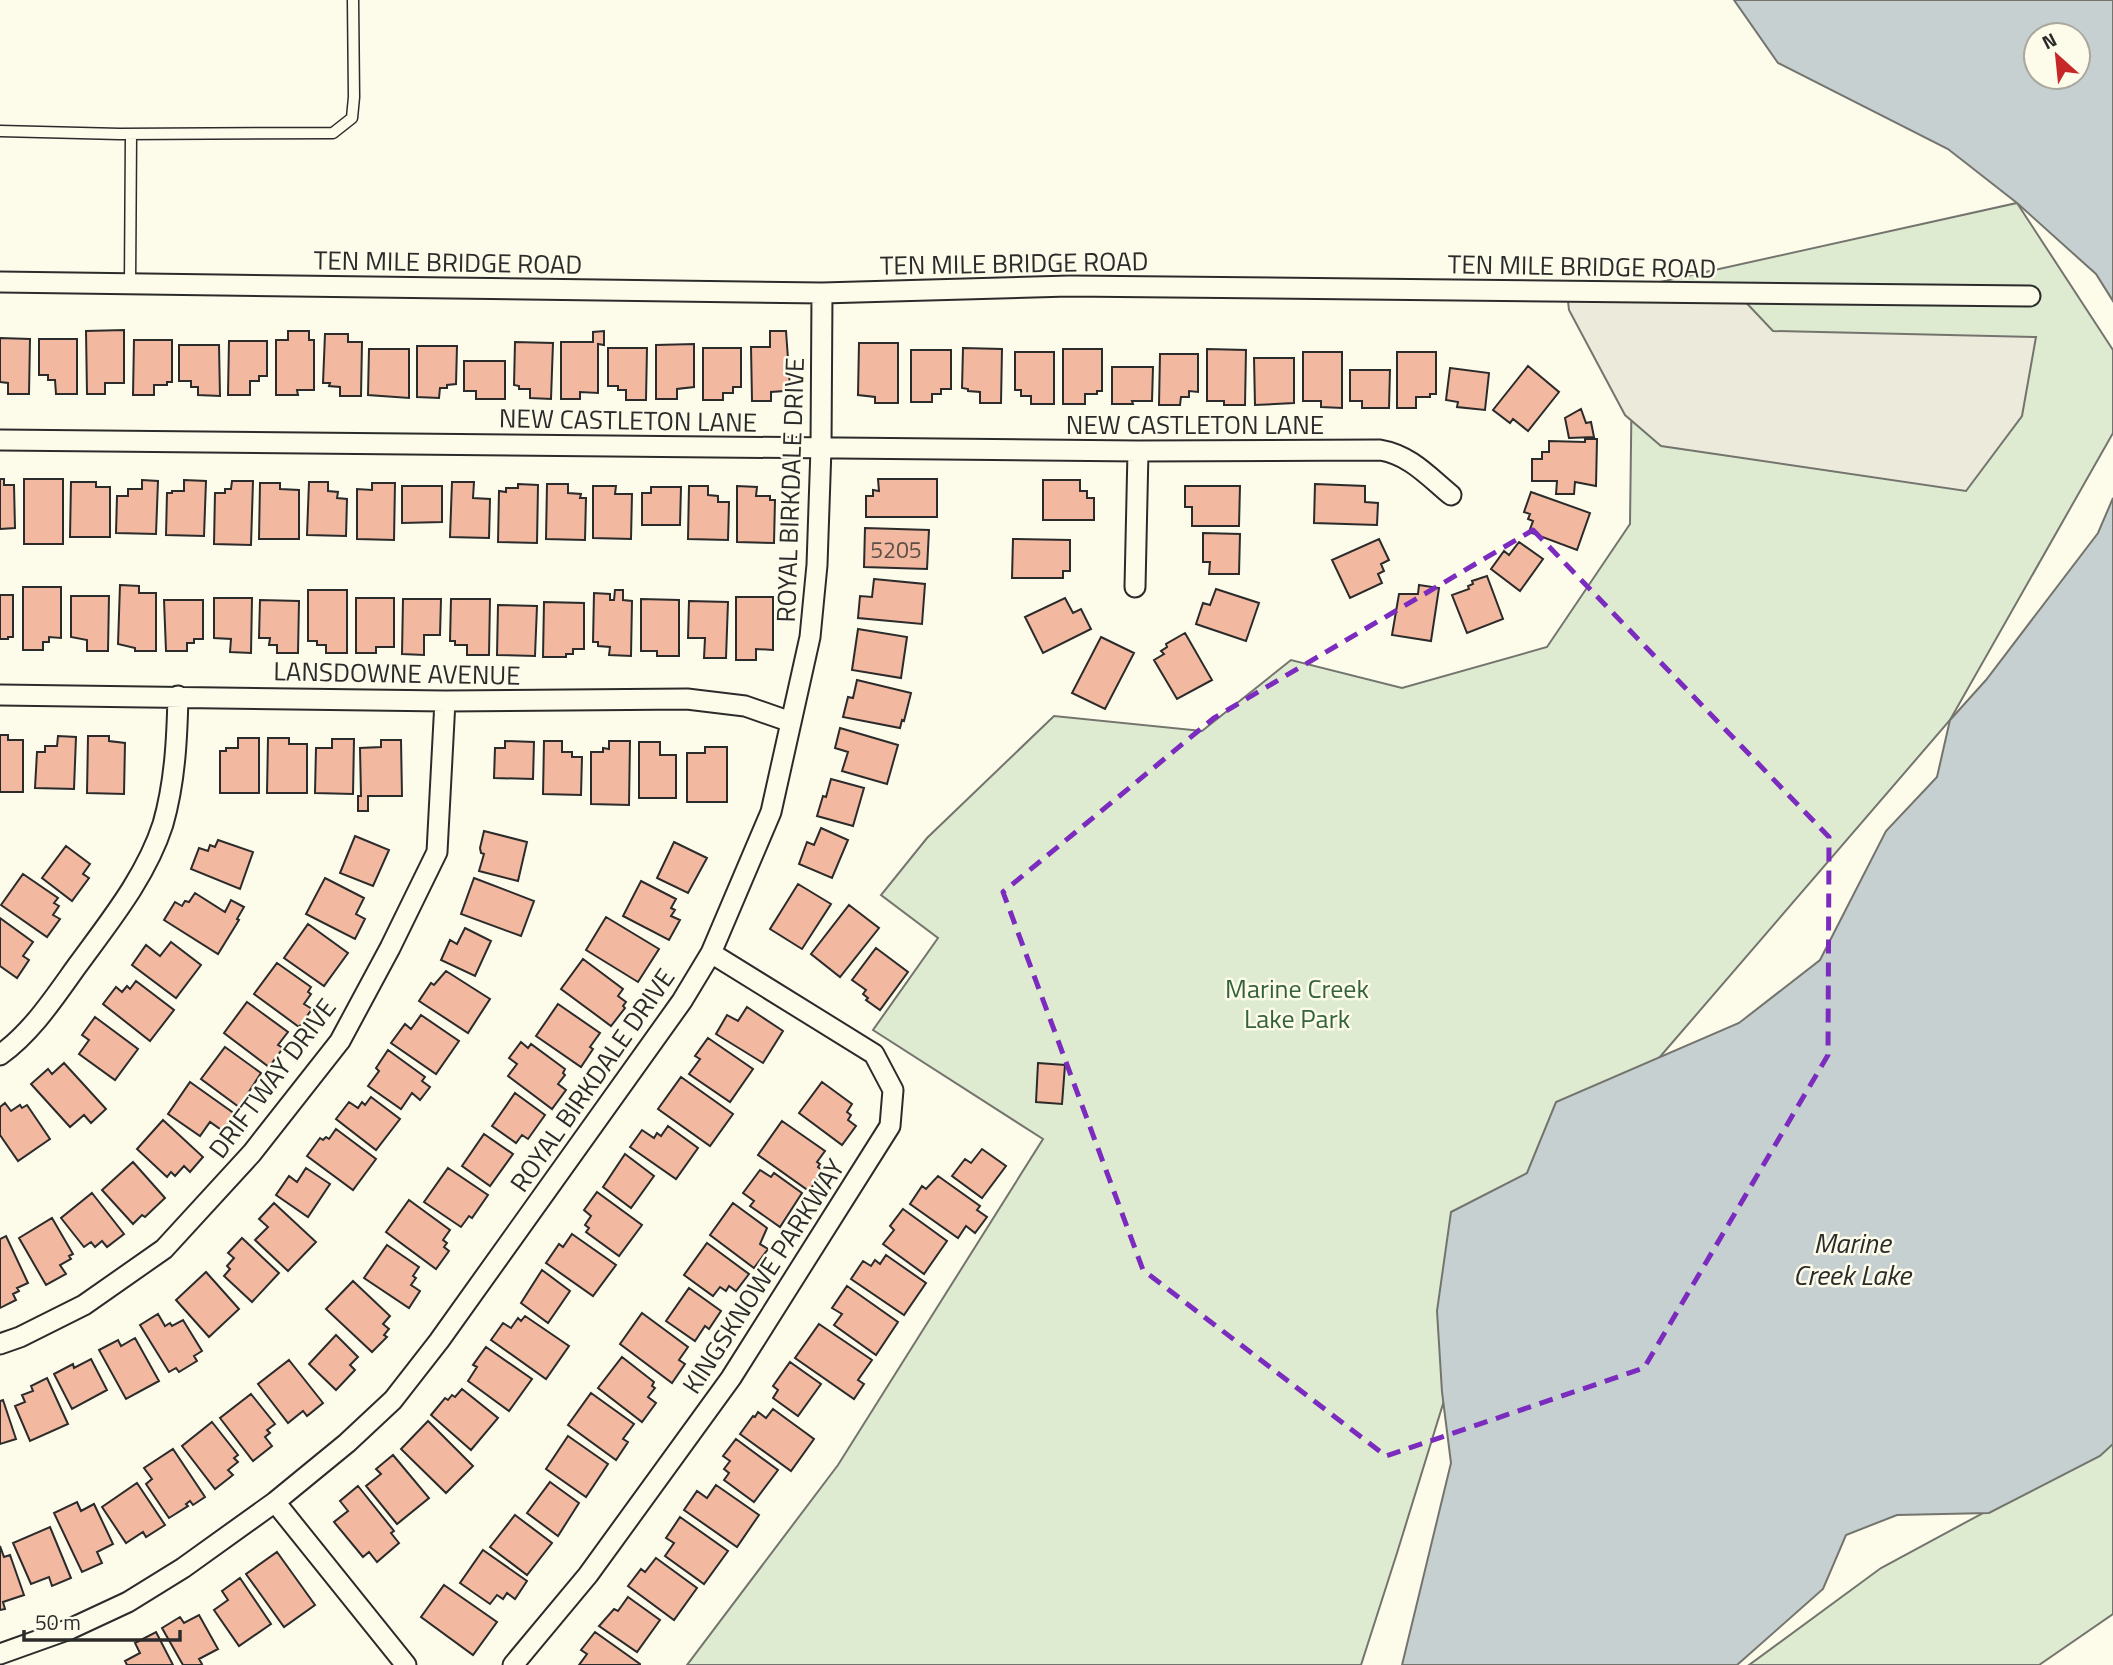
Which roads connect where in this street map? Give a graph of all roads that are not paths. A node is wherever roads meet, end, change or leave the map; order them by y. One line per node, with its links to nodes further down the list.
1 (353, 0): 3 (lane)
2 (0, 131): 3 (lane)
3 (131, 134): 5 (lane)
4 (0, 282): 5 (street, TEN MILE BRIDGE ROAD)
5 (130, 284): 6 (street, TEN MILE BRIDGE ROAD)
6 (822, 293): 7 (street, TEN MILE BRIDGE ROAD); 9 (street, ROYAL BIRKDALE DRIVE)
7 (2030, 296)
8 (0, 440): 9 (street, NEW CASTLETON LANE)
9 (821, 448): 10 (street, NEW CASTLETON LANE); 16 (street, ROYAL BIRKDALE DRIVE)
10 (1138, 451): 11 (street, NEW CASTLETON LANE); 12 (street)
11 (1451, 495)
12 (1135, 587)
13 (0, 695): 14 (street, LANSDOWNE AVENUE)
14 (178, 696): 15 (street, LANSDOWNE AVENUE); 18 (street)
15 (445, 701): 16 (street, LANSDOWNE AVENUE); 19 (street, DRIFTWAY DRIVE)
16 (791, 722): 17 (street, ROYAL BIRKDALE DRIVE)
17 (711, 953): 20 (street, ROYAL BIRKDALE DRIVE); 23 (street, KINGSKNOWE PARKWAY)
18 (0, 1055)
19 (0, 1344)
20 (275, 1502): 21 (street, ROYAL BIRKDALE DRIVE); 22 (street)
21 (0, 1654)
22 (406, 1665)
23 (513, 1665)

